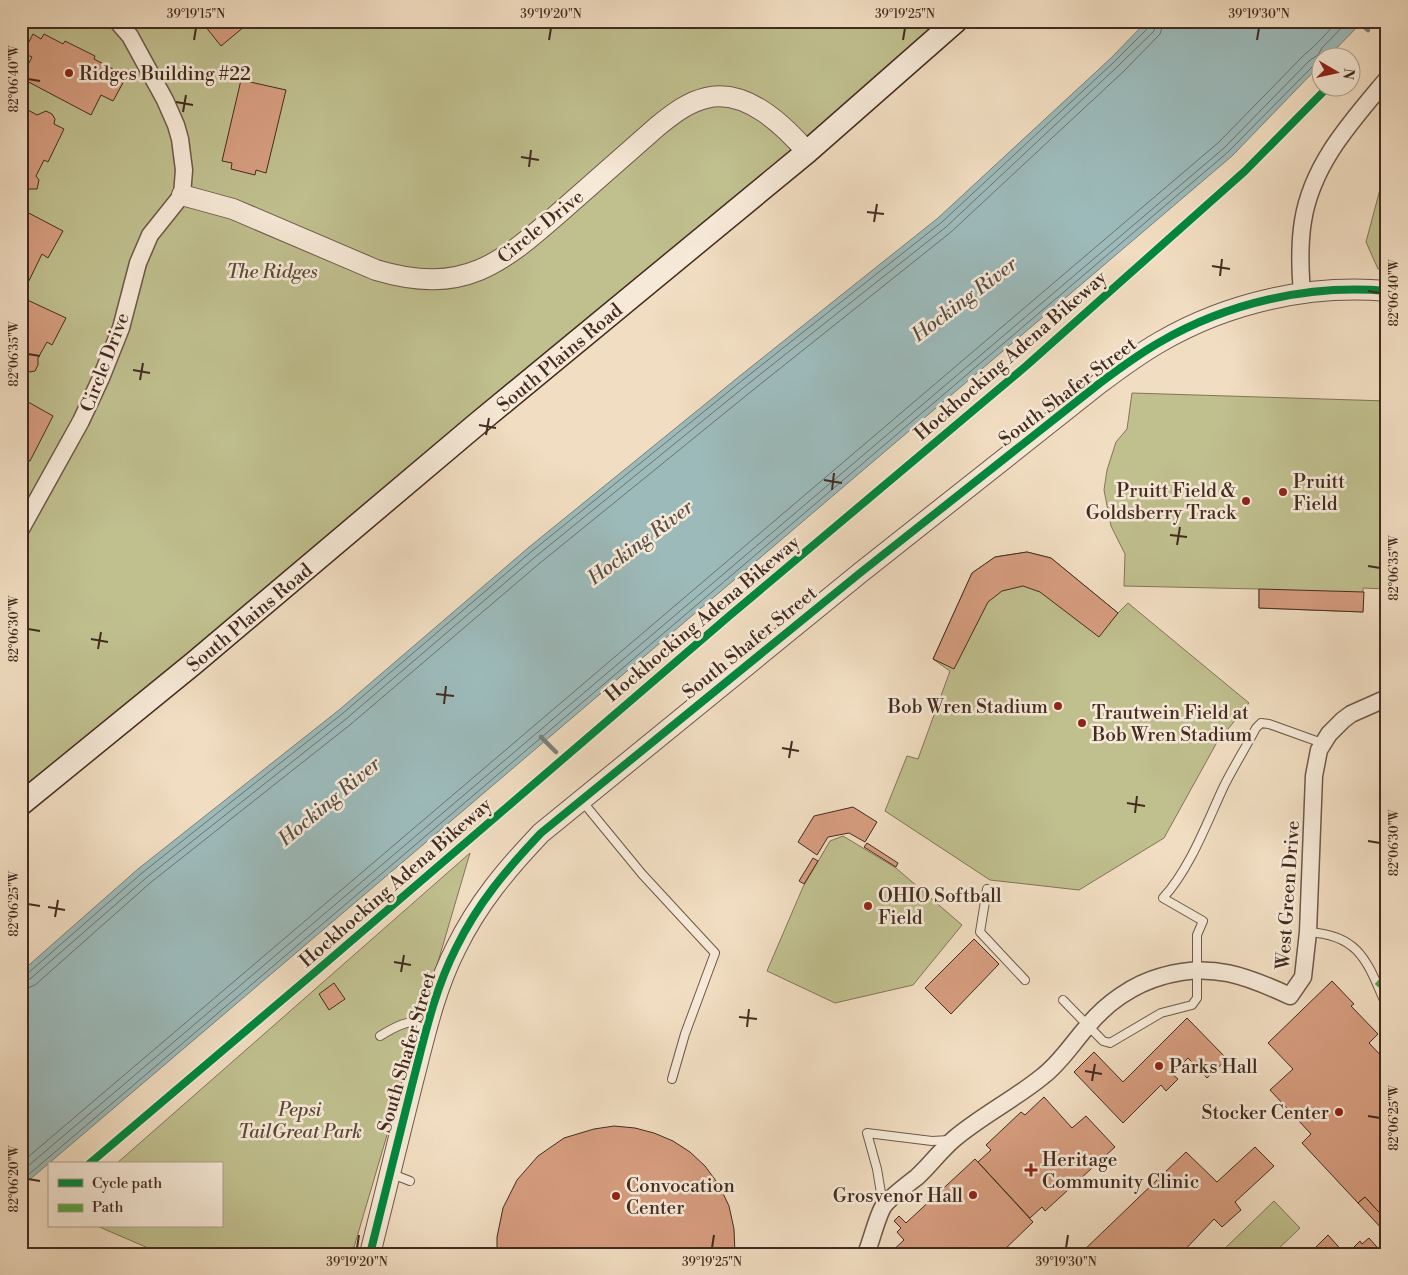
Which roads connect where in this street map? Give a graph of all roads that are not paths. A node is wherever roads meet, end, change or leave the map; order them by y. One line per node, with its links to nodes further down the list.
1 (118, 21): 5 (street)
2 (956, 21): 4 (main road, South Plains Road)
3 (1387, 78): 7 (street)
4 (807, 152): 5 (street, Circle Drive); 12 (main road, South Plains Road)
5 (182, 195): 8 (street, Circle Drive)
6 (1387, 291): 7 (street, South Shafer Street)
7 (1302, 294): 11 (street, South Shafer Street)
8 (21, 529)
9 (1387, 698): 10 (street, West Green Drive)
10 (1322, 743): 14 (street, West Green Drive); 15 (lane)
11 (581, 800): 19 (street, South Shafer Street); 22 (lane)
12 (21, 804)
13 (987, 888): 16 (lane)
14 (1308, 932): 15 (street, West Green Drive); 18 (lane)
15 (1196, 970): 20 (street, West Green Drive); 20 (lane)
16 (1026, 980)
17 (1063, 1000): 20 (lane)
18 (1387, 1007)
19 (429, 1021): 21 (lane); 24 (street, South Shafer Street)
20 (1087, 1026): 23 (street, West Green Drive)
21 (380, 1036)
22 (672, 1079)
23 (954, 1139): 26 (street, West Green Drive); 26 (lane, West Green Drive)
24 (390, 1173): 25 (lane); 27 (street, South Shafer Street)
25 (410, 1180)
26 (883, 1207): 28 (street, West Green Drive)
27 (370, 1254)
28 (866, 1254)

